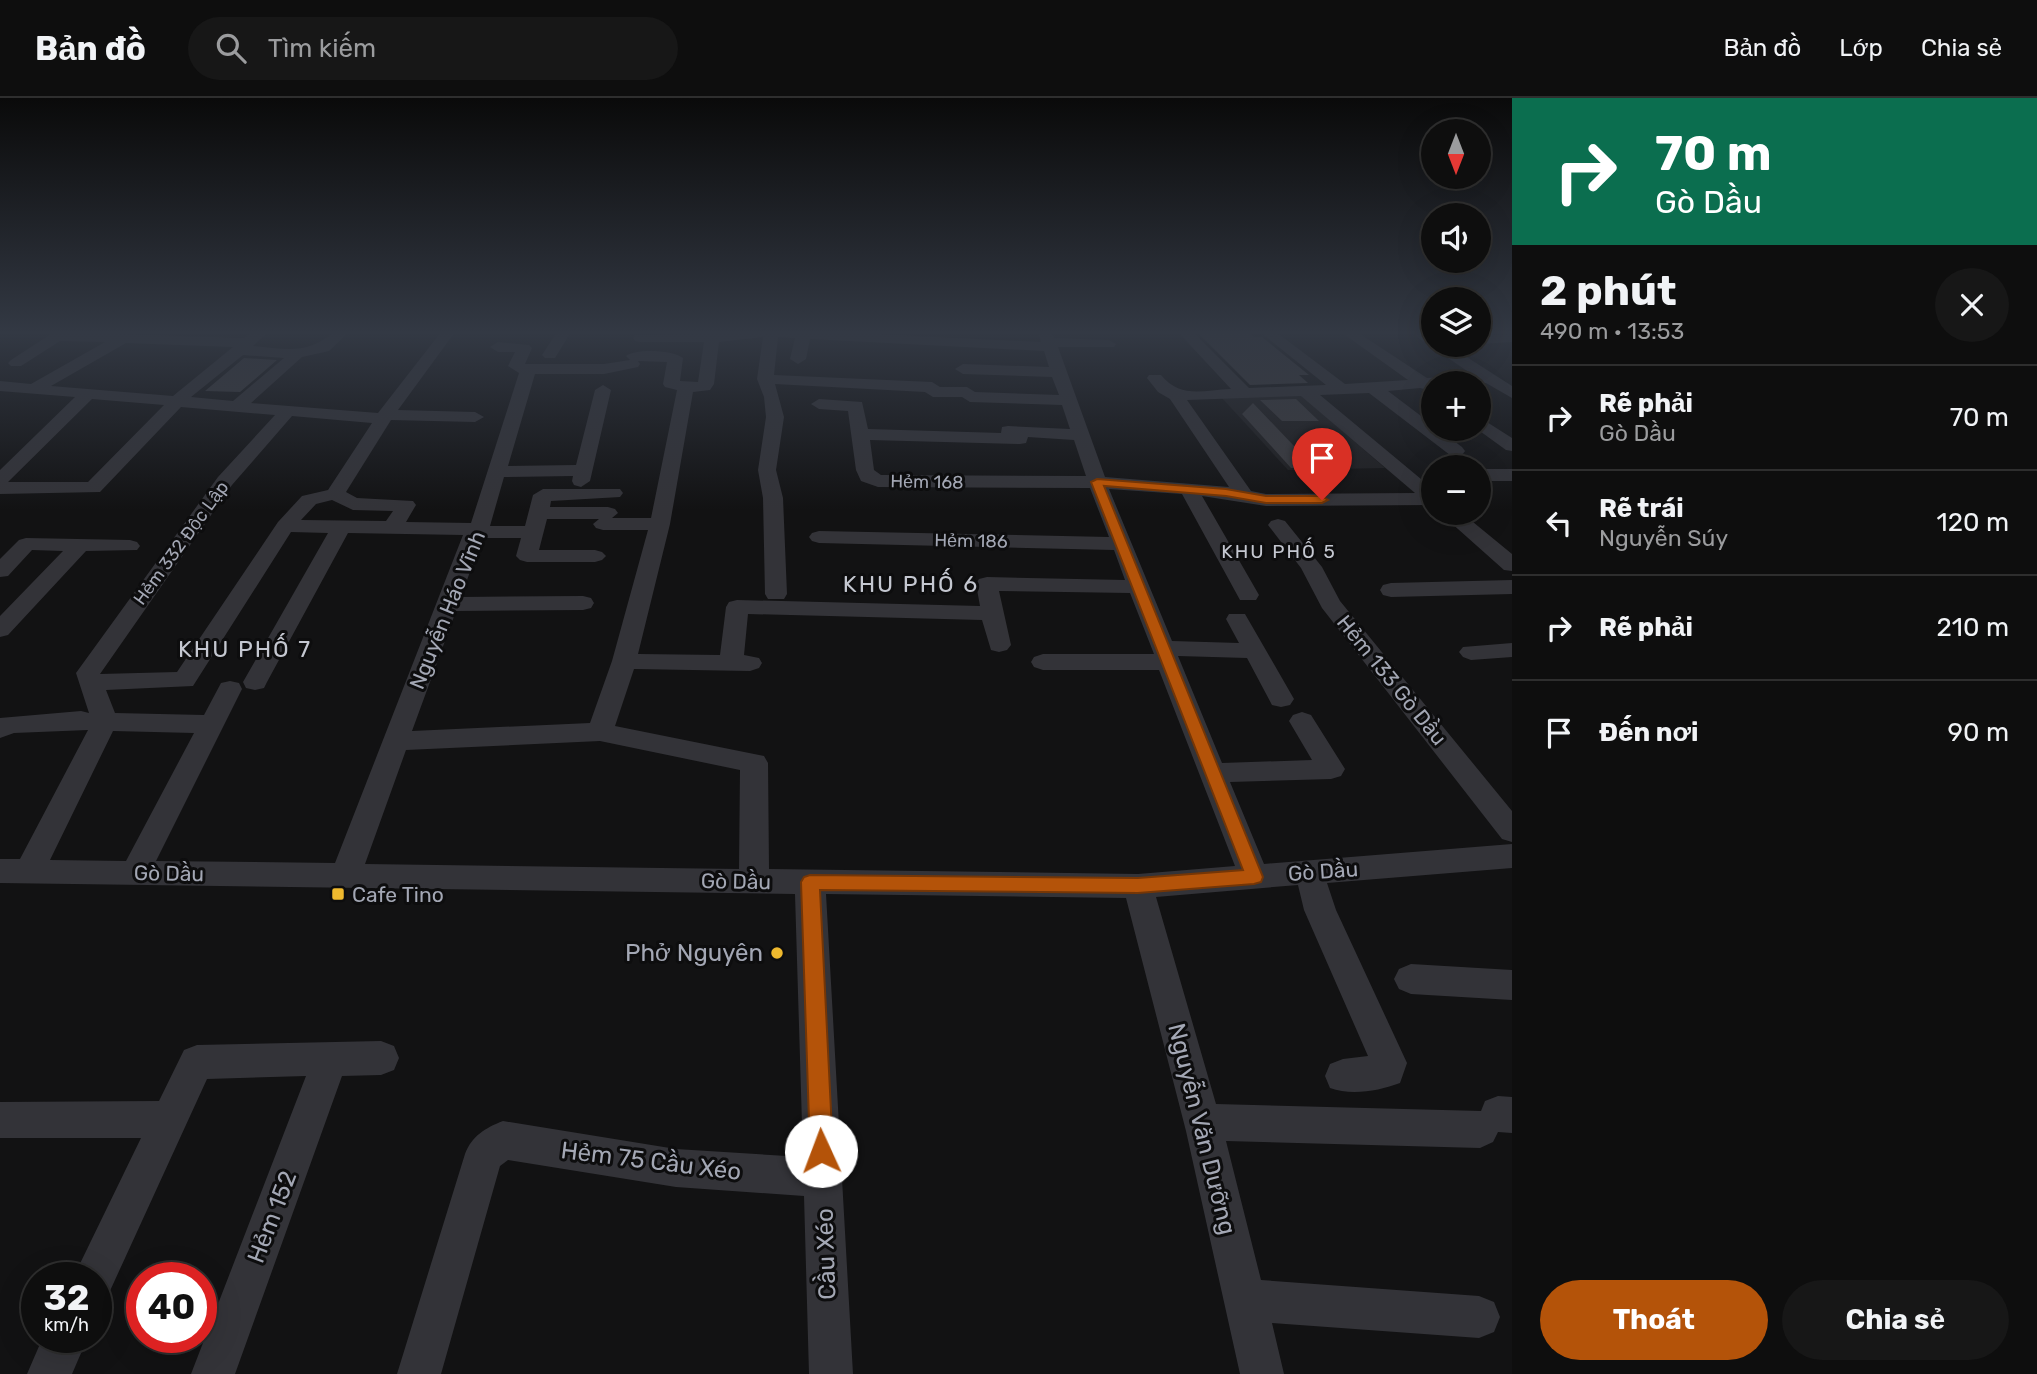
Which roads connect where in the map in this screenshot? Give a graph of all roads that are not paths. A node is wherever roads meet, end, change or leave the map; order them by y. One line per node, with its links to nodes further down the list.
1 (1305, 391): 40 (street)
2 (84, 392): 3 (street)
3 (90, 392): 19 (street); 33 (street)
4 (189, 392): 19 (street)
5 (254, 392): 21 (street)
6 (403, 392): 26 (street)
7 (521, 392): 34 (street, Nguyễn Háo Vĩnh)
8 (603, 392): 34 (street)
9 (678, 392): 48 (street)
10 (770, 392): 45 (street)
11 (967, 392): 25 (street)
12 (1002, 392): 22 (street)
13 (1065, 392): 22 (street)
14 (1168, 392): 18 (street)
15 (1288, 392): 17 (street)
16 (1378, 392): 32 (street)
17 (1244, 393): 18 (street)
18 (1176, 396): 44 (street)
19 (178, 400): 21 (street); 39 (street)
20 (819, 404): 29 (street, Hẻm 168)
21 (237, 406): 24 (street)
22 (1071, 406): 23 (street); 30 (street)
23 (1007, 410)
24 (288, 411): 26 (street); 81 (street, Hẻm 332 Độc Lập)
25 (971, 415)
26 (384, 417): 27 (street); 43 (street)
27 (475, 417)
28 (1491, 431): 31 (street)
29 (862, 434): 30 (street); 38 (street, Hẻm 168)
30 (1081, 435): 38 (street)
31 (1512, 446)
32 (1456, 451)
33 (5, 472)
34 (498, 472): 54 (street, Nguyễn Háo Vĩnh)
35 (1491, 475): 36 (street)
36 (1512, 475)
37 (1491, 480): 42 (street)
38 (1097, 482): 41 (street); 57 (street)
39 (0, 488)
40 (1421, 489)
41 (1189, 490): 44 (street); 68 (street)
42 (1512, 493)
43 (335, 494): 51 (street); 53 (street)
44 (1245, 496): 46 (street)
45 (773, 498): 67 (street)
46 (1421, 499)
47 (536, 522): 48 (street); 54 (street); 60 (street)
48 (660, 524): 79 (street)
49 (1278, 525): 90 (street, Hẻm 133 Gò Dầu)
50 (1464, 525): 62 (street)
51 (285, 526): 52 (street); 81 (street)
52 (342, 526): 53 (street); 85 (street)
53 (393, 527): 54 (street)
54 (476, 531): 70 (street, Nguyễn Háo Vĩnh)
55 (819, 537): 56 (street, Hẻm 186)
56 (978, 541): 57 (street, Hẻm 186); 63 (street)
57 (1122, 544): 64 (street)
58 (80, 545): 59 (street); 61 (street); 73 (street)
59 (130, 546)
60 (595, 556)
61 (3, 564)
62 (1512, 565)
63 (988, 584): 64 (street); 71 (street)
64 (1139, 587): 78 (street)
65 (1512, 587): 66 (street)
66 (1391, 590)
67 (776, 594)
68 (1248, 595)
69 (583, 603): 70 (street)
70 (447, 604): 88 (street, Nguyễn Háo Vĩnh)
71 (992, 613): 74 (street); 79 (street)
72 (1237, 619): 76 (street)
73 (0, 630)
74 (999, 645)
75 (1512, 650): 77 (street)
76 (1255, 651): 78 (street); 82 (street)
77 (1471, 652)
78 (1166, 655): 80 (street); 89 (street)
79 (624, 661): 87 (street)
80 (1043, 662)
81 (93, 682): 84 (street)
82 (1280, 699)
83 (1302, 721): 89 (street)
84 (105, 723): 85 (street); 86 (street); 92 (street)
85 (210, 724): 94 (street)
86 (0, 729)
87 (600, 732): 88 (street); 97 (street)
88 (396, 741): 95 (street, Nguyễn Háo Vĩnh)
89 (1213, 774): 96 (street)
90 (1512, 831)
91 (1512, 856): 93 (street, Gò Dầu)
92 (15, 871): 94 (street, Gò Dầu)
93 (1309, 872): 96 (street, Gò Dầu); 104 (street)
94 (135, 873): 95 (street, Gò Dầu)
95 (345, 876): 97 (street, Gò Dầu)
96 (1254, 877): 99 (street, Gò Dầu)
97 (754, 882): 98 (street, Gò Dầu)
98 (810, 882): 99 (street, Gò Dầu); 109 (street, Cầu Xéo)
99 (1138, 886): 108 (street, Nguyễn Văn Dưỡng)
100 (1411, 979): 101 (street)
101 (1512, 985)
102 (380, 1058): 103 (street)
103 (330, 1059): 105 (street); 115 (street, Hẻm 152)
104 (1343, 1076)
105 (169, 1119): 107 (street); 110 (street)
106 (1497, 1119): 108 (street)
107 (0, 1120)
108 (1202, 1122): 111 (street, Nguyễn Văn Dưỡng)
109 (822, 1178): 116 (street, Hẻm 75 Cầu Xéo); 117 (street, Cầu Xéo)
110 (102, 1262)
111 (1244, 1300): 112 (street); 118 (street, Nguyễn Văn Dưỡng)
112 (1479, 1317)
113 (58, 1353): 114 (street)
114 (48, 1374)
115 (213, 1374)
116 (419, 1374)
117 (831, 1374)
118 (1262, 1374)

